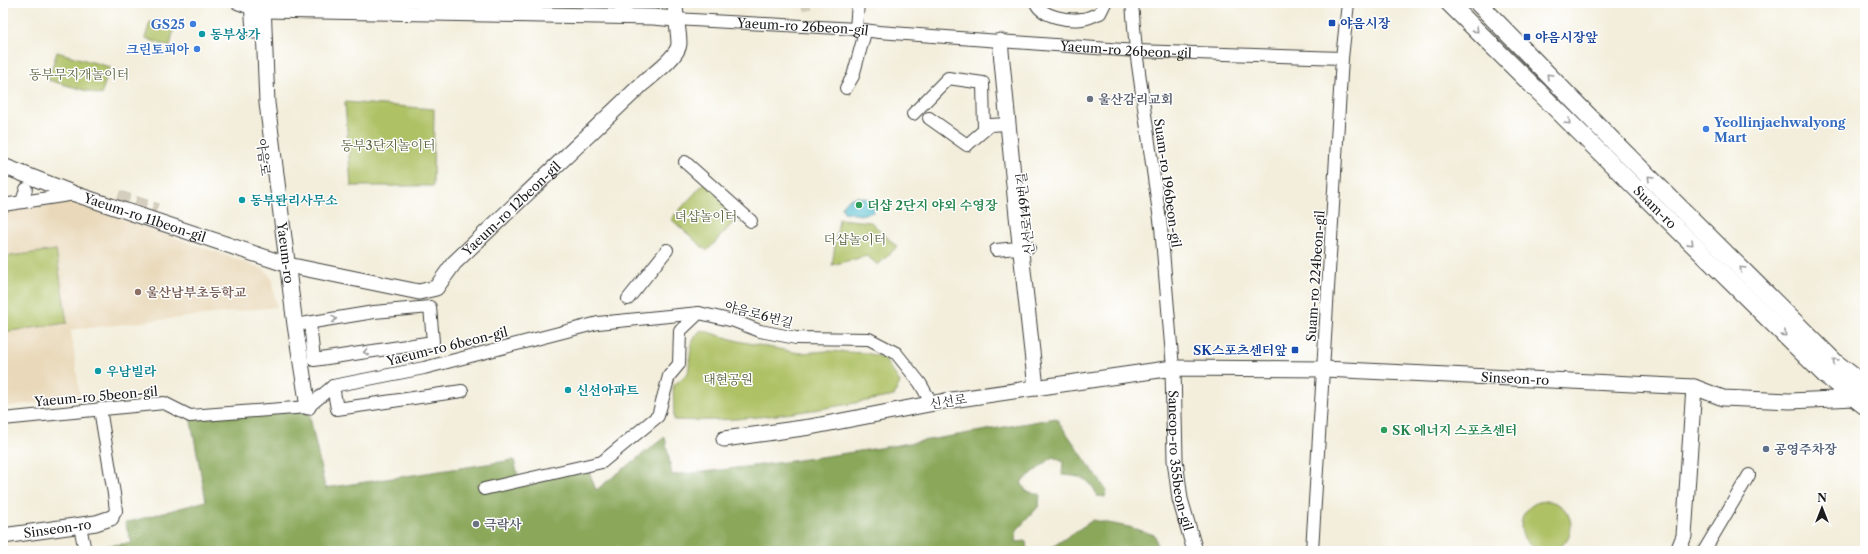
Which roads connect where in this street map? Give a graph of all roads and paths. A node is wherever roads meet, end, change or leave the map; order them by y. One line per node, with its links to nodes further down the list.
1 (237, 3): 10 (street)
2 (676, 3): 11 (street, Yaeum-ro 12beon-gil)
3 (858, 3): 12 (street)
4 (1036, 3): 5 (street)
5 (1105, 3)
6 (1132, 3): 14 (street, Suam-ro 196beon-gil)
7 (1348, 3): 15 (street, Suam-ro 224beon-gil)
8 (1449, 3): 41 (main road, Suam-ro, one-way to 41)
9 (1478, 3): 41 (main road, Suam-ro, one-way to 9)
10 (258, 6): 11 (street, Yaeum-ro 26beon-gil); 31 (street, Yaeum-ro); 31 (street, 야음로)
11 (676, 19): 12 (street, Yaeum-ro 26beon-gil); 31 (street, Yaeum-ro 12beon-gil)
12 (856, 29): 13 (street, Yaeum-ro 26beon-gil); 16 (street)
13 (1004, 41): 14 (street, Yaeum-ro 26beon-gil); 19 (street); 28 (street, 신선로149번길)
14 (1136, 51): 15 (street, Yaeum-ro 26beon-gil); 35 (street, Suam-ro 196beon-gil)
15 (1342, 58): 36 (street, Suam-ro 224beon-gil)
16 (846, 88)
17 (913, 114): 20 (street)
18 (929, 118): 20 (street)
19 (1008, 124): 20 (street); 28 (street)
20 (984, 129)
21 (685, 162): 27 (street)
22 (3, 166): 24 (street, Yaeum-ro 11beon-gil)
23 (26, 189): 25 (street)
24 (75, 194): 25 (street); 31 (street, Yaeum-ro 11beon-gil)
25 (22, 202): 26 (street)
26 (3, 205)
27 (751, 221)
28 (1025, 247): 30 (street); 38 (street, 신선로149번길)
29 (666, 250): 32 (street)
30 (996, 250)
31 (282, 263): 34 (street, Yaeum-ro)
32 (628, 299)
33 (699, 313): 37 (street, Yaeum-ro 6beon-gil); 42 (street, 야음로6번길); 48 (street)
34 (302, 324): 34 (street, one-way to 34); 43 (street, Yaeum-ro)
35 (1173, 368): 36 (street, Sinseon-ro); 38 (street, 신선로); 53 (street, Saneop-ro 355beon-gil)
36 (1324, 369): 39 (street, Sinseon-ro); 54 (street, Suam-ro 224beon-gil)
37 (333, 386): 40 (street); 43 (street, Yaeum-ro 6beon-gil)
38 (1040, 387): 42 (street, 신선로)
39 (1694, 387): 41 (street, Sinseon-ro); 55 (street)
40 (462, 391)
41 (1862, 397)
42 (932, 404): 46 (street, 신선로)
43 (308, 406): 44 (street, Yaeum-ro 5beon-gil)
44 (100, 408): 45 (street, Yaeum-ro 5beon-gil); 49 (street)
45 (3, 419)
46 (724, 439)
47 (1749, 475): 56 (street)
48 (484, 489)
49 (111, 518): 50 (street, Sinseon-ro)
50 (80, 526): 51 (street, Sinseon-ro); 52 (street)
51 (3, 536)
52 (85, 551)
53 (1195, 551)
54 (1312, 551)
55 (1678, 551)
56 (1704, 551)

